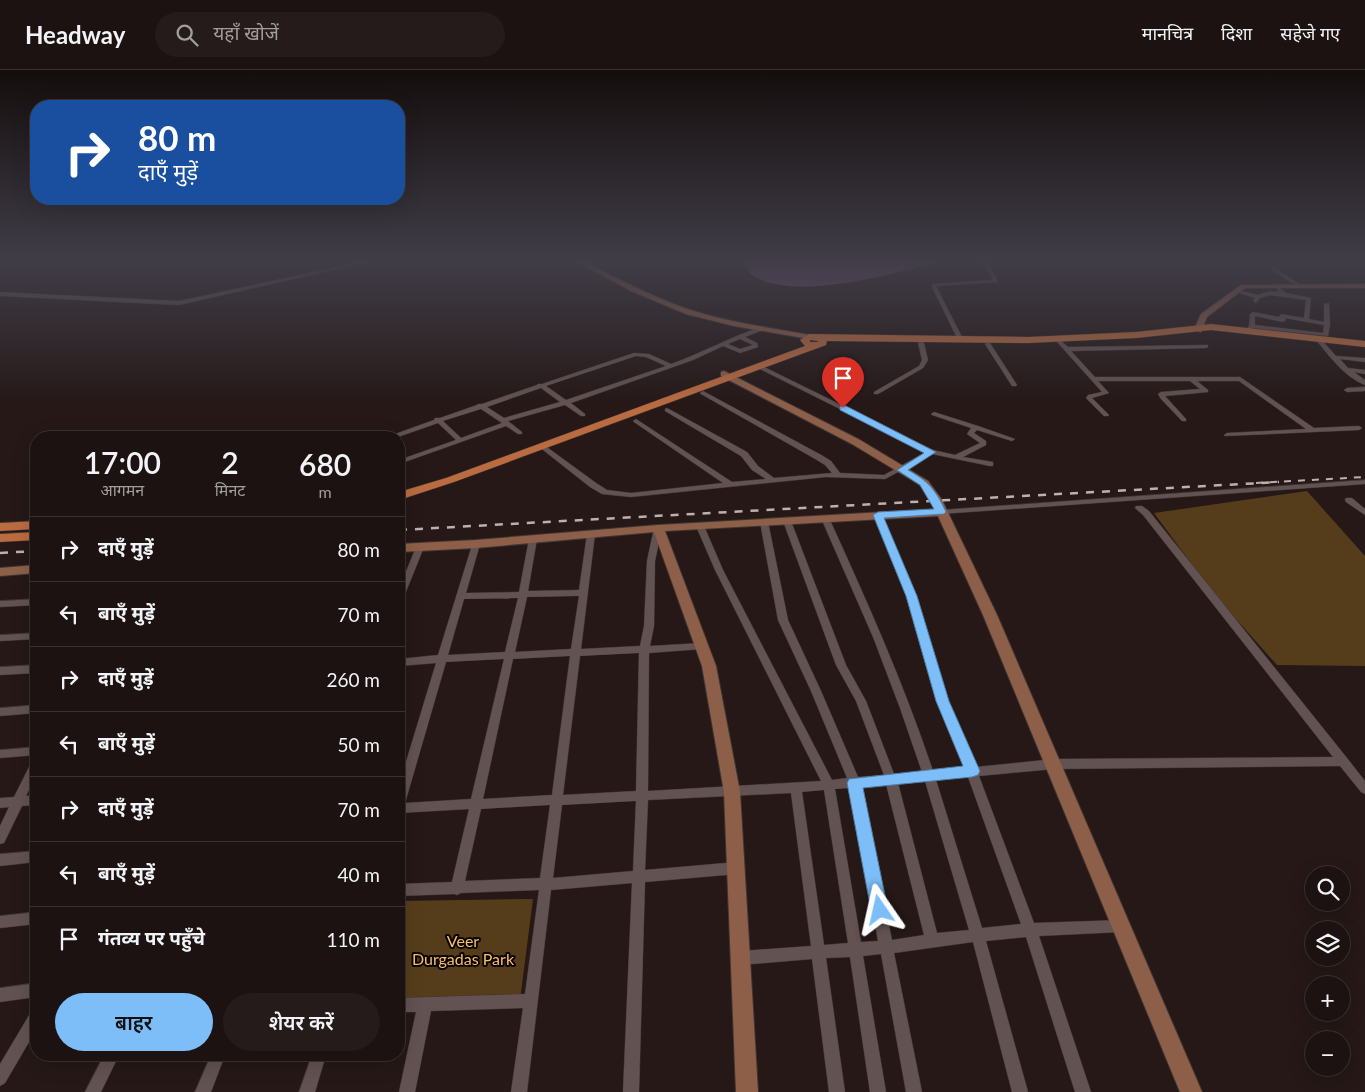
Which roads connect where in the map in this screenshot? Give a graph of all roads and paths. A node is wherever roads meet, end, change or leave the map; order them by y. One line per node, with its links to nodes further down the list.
1 (683, 310): 13 (street)
2 (946, 310): 18 (street)
3 (1212, 310): 12 (street)
4 (1222, 310): 10 (street)
5 (1307, 310): 8 (street)
6 (1327, 310): 9 (street)
7 (1283, 319): 8 (street); 11 (street); 14 (street)
8 (1306, 320): 9 (street)
9 (1327, 324): 14 (street)
10 (1212, 328): 11 (main road); 12 (main road); 16 (main road)
11 (1250, 328): 14 (street); 16 (main road)
12 (1198, 329): 18 (main road); 22 (main road)
13 (764, 330): 15 (street); 17 (street)
14 (1284, 330)
15 (741, 338): 20 (street); 20 (street)
16 (1318, 339): 23 (main road); 25 (street)
17 (812, 341): 18 (main road); 19 (main road); 28 (main road); 31 (main road)
18 (962, 341)
19 (921, 343): 21 (main road); 40 (street)
20 (722, 344): 27 (street)
21 (988, 344): 22 (main road); 36 (street)
22 (1063, 345): 24 (street); 33 (street)
23 (1365, 345)
24 (1206, 346)
25 (1333, 357): 26 (street); 29 (street)
26 (1365, 360)
27 (670, 366): 35 (street); 41 (street)
28 (758, 366): 31 (main road); 60 (street)
29 (1346, 370): 30 (street); 34 (street)
30 (1365, 372)
31 (726, 375): 59 (main road); 64 (street); 69 (main road)
32 (1190, 378): 33 (street); 48 (street); 54 (street)
33 (1094, 379): 46 (street)
34 (1365, 383)
35 (540, 385): 41 (street); 42 (street)
36 (1014, 385)
37 (1365, 389): 38 (street)
38 (1347, 390)
39 (704, 393): 65 (street)
40 (876, 393)
41 (566, 403): 45 (street); 50 (street)
42 (480, 405): 47 (street); 50 (street)
43 (667, 410): 66 (street)
44 (934, 414): 51 (street)
45 (582, 415)
46 (1106, 415)
47 (436, 419): 53 (street); 58 (street)
48 (1184, 420)
49 (636, 421): 68 (street)
50 (504, 422): 55 (street); 58 (street)
51 (976, 427): 57 (street); 61 (street)
52 (1359, 428): 54 (street)
53 (405, 431)
54 (1313, 432): 56 (street)
55 (520, 433)
56 (1226, 435)
57 (1012, 439)
58 (460, 440): 62 (street)
59 (542, 446): 68 (street); 70 (main road)
60 (931, 452): 61 (street); 64 (street)
61 (955, 458): 63 (street)
62 (405, 460)
63 (990, 464)
64 (901, 470): 65 (street); 73 (street)
65 (837, 474): 66 (street)
66 (772, 480): 68 (street)
67 (1365, 482): 73 (street)
68 (729, 484)
69 (405, 489)
70 (405, 494)
71 (1349, 500): 74 (street)
72 (1139, 508): 114 (street)
73 (941, 512): 75 (street); 115 (street)
74 (1365, 513)
75 (878, 515): 76 (street); 116 (street)
76 (825, 518): 77 (street); 118 (street)
77 (787, 521): 78 (street); 119 (street)
78 (764, 522): 80 (street); 121 (street)
79 (30, 526): 81 (main road)
80 (700, 526): 82 (street); 122 (street)
81 (0, 528)
82 (658, 528): 84 (street); 102 (street); 103 (street)
83 (30, 534): 85 (main road)
84 (592, 534): 86 (street); 95 (street)
85 (0, 537)
86 (533, 539): 87 (street); 96 (street)
87 (476, 544): 88 (street); 97 (street)
88 (420, 547): 89 (street); 94 (street)
89 (405, 548)
90 (30, 565): 91 (street)
91 (0, 567)
92 (30, 570): 93 (street)
93 (0, 572)
94 (405, 584)
95 (584, 593): 96 (street); 104 (street)
96 (523, 594): 97 (street); 105 (street)
97 (461, 596): 106 (street)
98 (30, 602): 99 (street)
99 (0, 604)
100 (30, 636): 101 (street)
101 (0, 638)
102 (702, 646): 103 (street); 125 (street)
103 (644, 650): 104 (street); 126 (street)
104 (576, 654): 105 (street); 127 (street)
105 (510, 656): 106 (street); 131 (street)
106 (442, 658): 107 (street); 120 (street)
107 (405, 661)
108 (30, 669): 109 (street)
109 (0, 671)
110 (30, 710): 111 (street)
111 (0, 712)
112 (30, 752): 113 (street)
113 (0, 754)
114 (1343, 761): 115 (street); 124 (street)
115 (1054, 764): 116 (street); 143 (street)
116 (972, 771): 118 (street); 144 (street)
117 (30, 777): 129 (street)
118 (929, 777): 119 (street); 145 (street)
119 (892, 780): 121 (street); 146 (street)
120 (405, 783)
121 (854, 783): 122 (street); 147 (street)
122 (829, 785): 123 (street); 148 (street)
123 (796, 788): 125 (street); 149 (street)
124 (1365, 789)
125 (732, 792): 126 (street); 136 (street)
126 (642, 796): 127 (street); 137 (street)
127 (558, 800): 131 (street); 138 (street)
128 (30, 801): 129 (street)
129 (19, 802): 130 (street); 133 (street)
130 (0, 803)
131 (476, 804): 132 (street); 139 (street)
132 (405, 808)
133 (0, 839)
134 (30, 858): 135 (street)
135 (0, 860)
136 (737, 868): 137 (street); 150 (street)
137 (639, 877): 138 (street); 166 (street)
138 (546, 884): 139 (street); 153 (street)
139 (457, 889): 140 (street)
140 (405, 890)
141 (30, 919): 142 (street)
142 (0, 922)
143 (1121, 926): 144 (street); 173 (street)
144 (1030, 930): 145 (street); 172 (street)
145 (978, 934): 146 (street); 171 (street)
146 (932, 940): 147 (street)
147 (887, 947): 148 (street); 170 (street)
148 (855, 949): 149 (street); 169 (street)
149 (818, 953): 150 (street); 168 (street)
150 (741, 958): 167 (street)
151 (30, 991): 152 (street)
152 (0, 995)
153 (531, 1001): 154 (street); 165 (street)
154 (425, 1004): 155 (street); 164 (street)
155 (405, 1005)
156 (30, 1027): 160 (street)
157 (109, 1061): 161 (street)
158 (216, 1061): 162 (street)
159 (317, 1061): 163 (street)
160 (1, 1076)
161 (93, 1092)
162 (203, 1092)
163 (307, 1092)
164 (407, 1092)
165 (518, 1092)
166 (631, 1092)
167 (747, 1092)
168 (837, 1092)
169 (878, 1092)
170 (914, 1092)
171 (1020, 1092)
172 (1083, 1092)
173 (1191, 1092)

